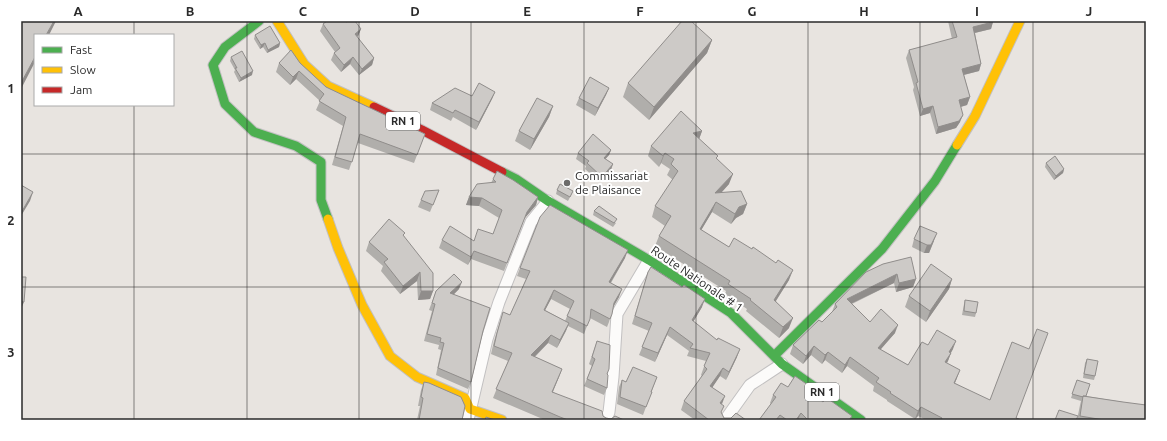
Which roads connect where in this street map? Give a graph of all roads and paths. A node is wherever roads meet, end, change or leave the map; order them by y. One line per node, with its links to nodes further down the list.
1 (259, 21): 7 (street)
2 (277, 21): 4 (street, RN 1)
3 (1020, 21): 6 (street)
4 (548, 201): 5 (street, Route Nationale # 1 / RN 1); 7 (street)
5 (649, 260): 6 (street, Route Nationale # 1 / RN 1); 9 (street)
6 (778, 360): 10 (street); 11 (street, Route Nationale # 1 / RN 1)
7 (469, 415): 8 (street)
8 (502, 420)
9 (606, 420)
10 (725, 420)
11 (861, 420)

